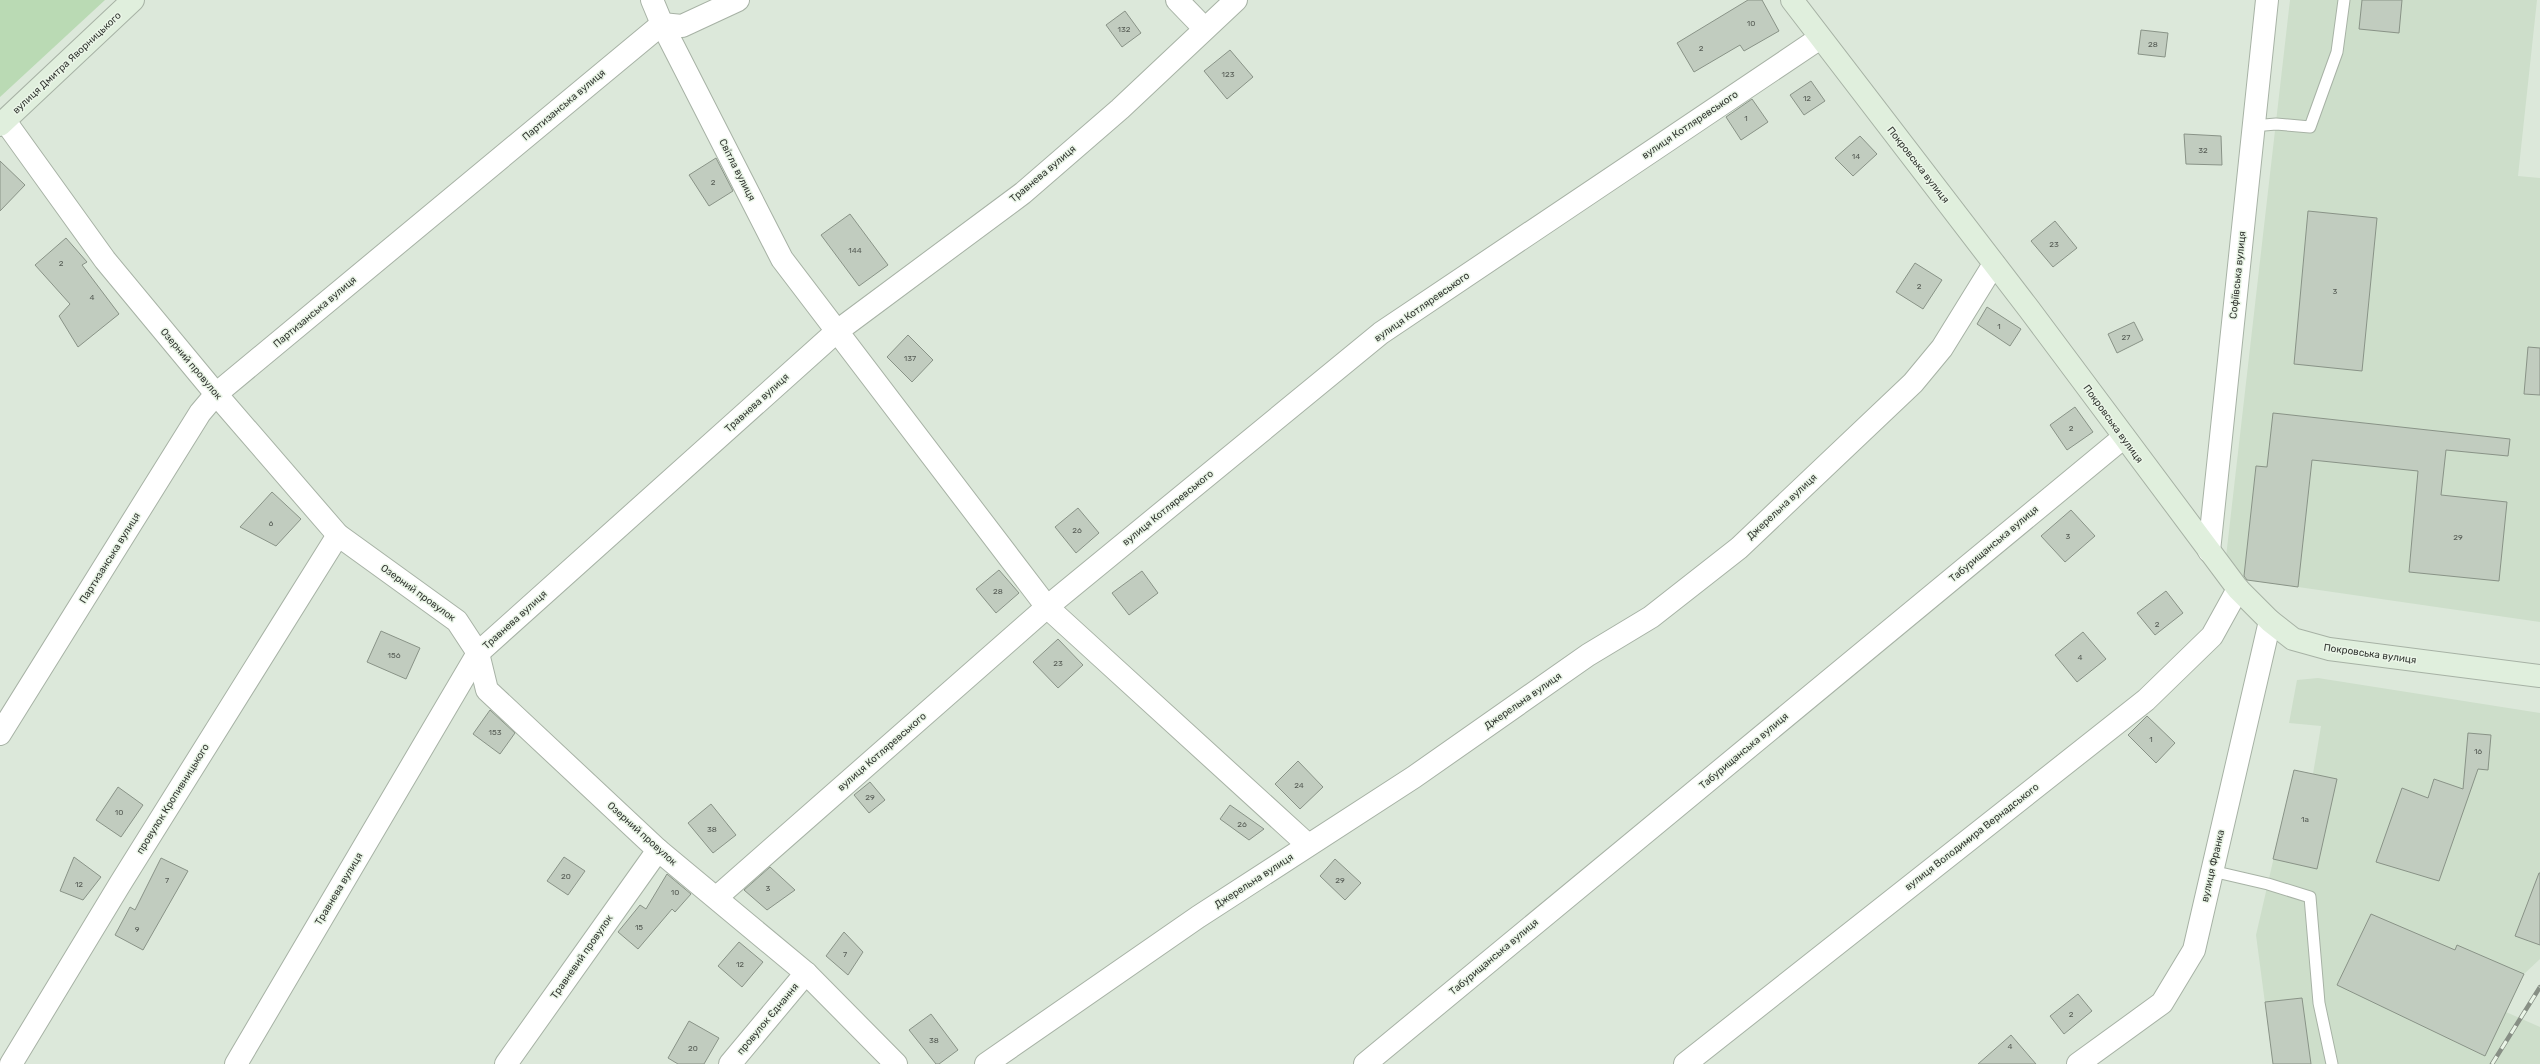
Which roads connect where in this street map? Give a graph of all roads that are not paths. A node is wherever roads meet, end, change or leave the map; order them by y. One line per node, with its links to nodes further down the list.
1 (133, 0): 12 (main road, вулиця Дмитра Яворницького)
2 (652, 0): 9 (street, Світла вулиця)
3 (738, 0): 9 (street)
4 (1177, 0): 10 (street)
5 (1236, 0): 10 (street, Травнева вулиця)
6 (1792, 0): 11 (main road, Покровська вулиця)
7 (2266, 0): 13 (street, Софіївська вулиця)
8 (2344, 0): 13 (lane)
9 (662, 24): 15 (street, Світла вулиця); 16 (street, Партизанська вулиця)
10 (1204, 28): 15 (street, Травнева вулиця)
11 (1820, 38): 14 (main road, Покровська вулиця); 21 (street, вулиця Котляревського)
12 (2, 123): 16 (street, Озерний провулок)
13 (2253, 126): 19 (street, Софіївська вулиця)
14 (1994, 264): 17 (main road, Покровська вулиця); 26 (street, Джерельна вулиця)
15 (836, 332): 21 (street); 23 (street, Травнева вулиця)
16 (216, 394): 18 (street, Озерний провулок); 25 (street, Партизанська вулиця)
17 (2124, 437): 19 (main road, Покровська вулиця); 37 (street, Табурищанська вулиця)
18 (338, 535): 23 (street, Озерний провулок); 31 (street, провулок Кропивницького)
19 (2209, 551): 20 (main road, Покровська вулиця)
20 (2238, 589): 22 (main road, Покровська вулиця); 38 (street, вулиця Володимира Вернадського)
21 (1047, 607): 26 (street); 29 (street, вулиця Котляревського)
22 (2270, 621): 24 (main road, Покровська вулиця); 28 (street, вулиця Франка)
23 (478, 653): 27 (street, Озерний провулок); 32 (street, Травнева вулиця)
24 (2540, 676)
25 (0, 734)
26 (1308, 845): 36 (street, Джерельна вулиця)
27 (658, 850): 29 (street, Озерний провулок); 33 (street, Травневий провулок)
28 (2212, 871): 39 (street, вулиця Франка); 40 (lane)
29 (717, 897): 30 (street, Озерний провулок)
30 (806, 973): 34 (street, провулок Єднання); 35 (street, Озерний провулок)
31 (11, 1064)
32 (236, 1064)
33 (506, 1064)
34 (730, 1064)
35 (896, 1064)
36 (986, 1064)
37 (1365, 1064)
38 (1685, 1064)
39 (2078, 1064)
40 (2332, 1064)

